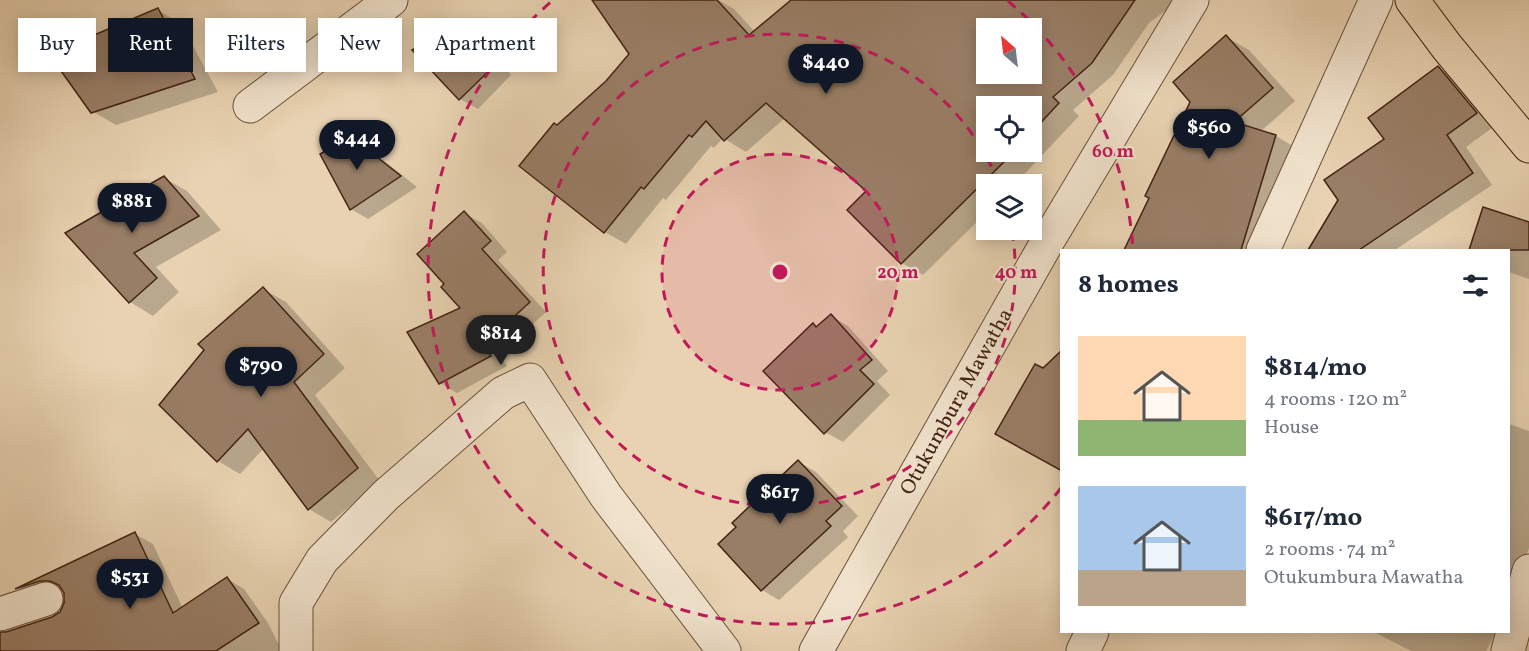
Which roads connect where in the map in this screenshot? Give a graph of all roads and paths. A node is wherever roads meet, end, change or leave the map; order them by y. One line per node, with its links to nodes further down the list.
1 (391, 0): 5 (street)
2 (1192, 0): 14 (street, Otukumbura Mawatha)
3 (1376, 0): 7 (street)
4 (1412, 0): 6 (main road)
5 (250, 106)
6 (1529, 146)
7 (1263, 249)
8 (1529, 571): 16 (street)
9 (46, 599): 10 (street)
10 (0, 614)
11 (1092, 633): 15 (street)
12 (296, 651): 13 (street)
13 (724, 651)
14 (816, 651)
15 (1083, 651)
16 (1508, 651)

